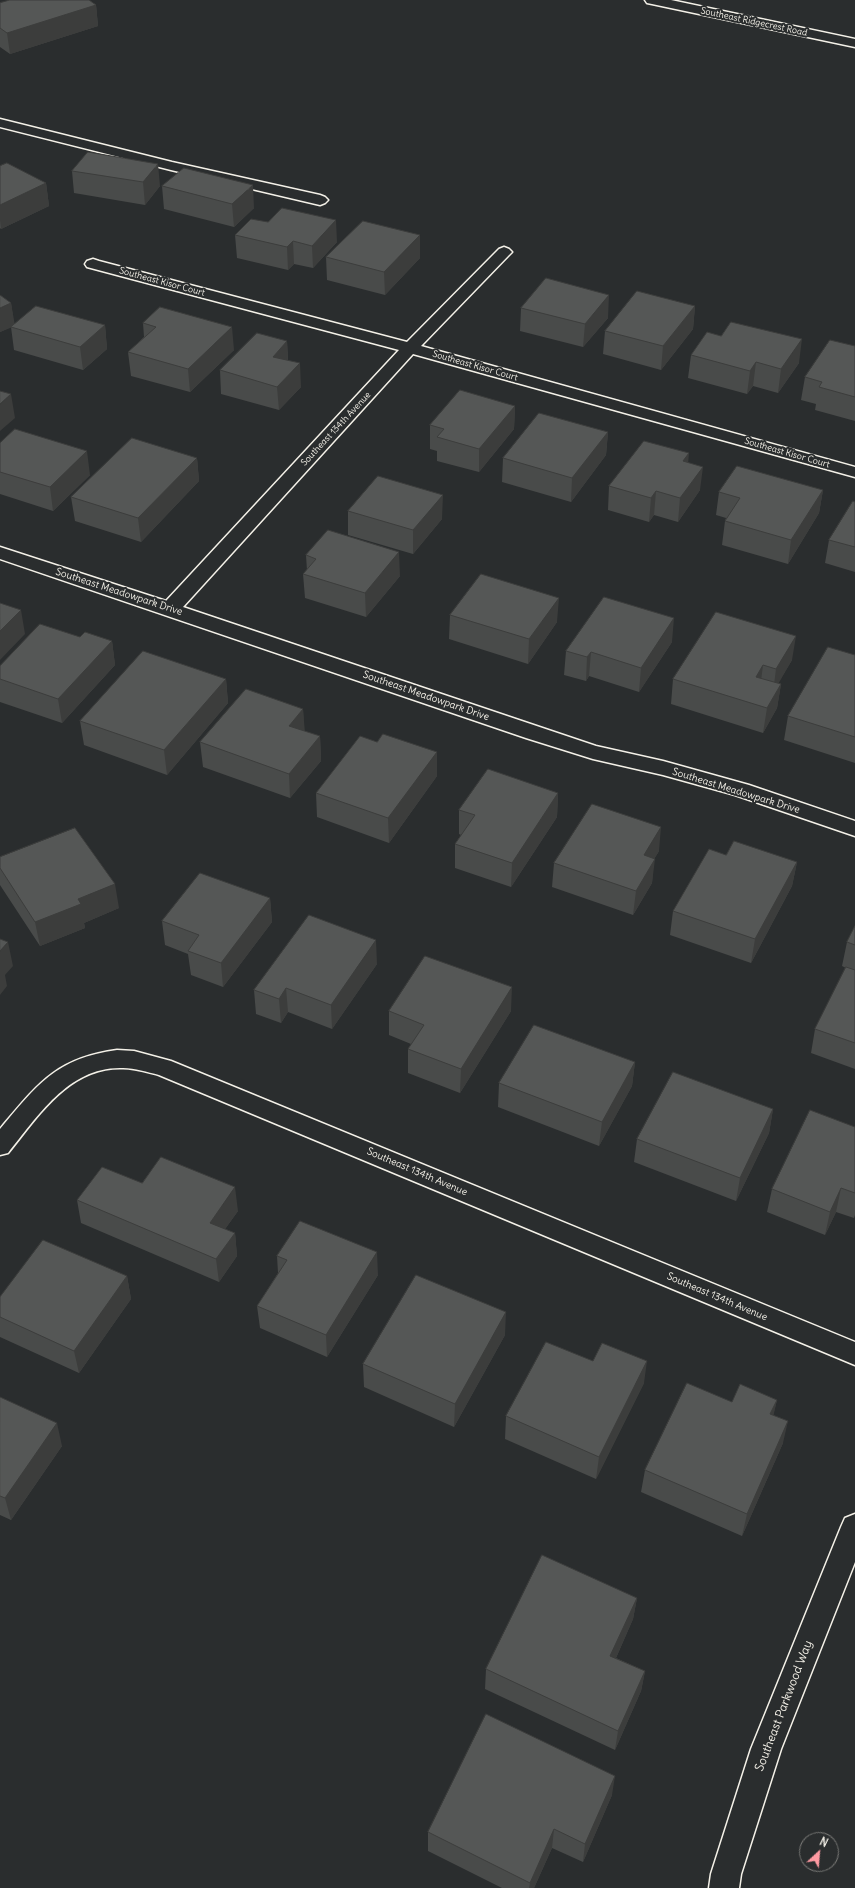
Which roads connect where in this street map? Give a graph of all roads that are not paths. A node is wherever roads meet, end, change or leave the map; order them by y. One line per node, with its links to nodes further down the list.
1 (652, 0): 2 (street, Southeast Ridgecrest Road)
2 (855, 43)
3 (0, 123): 4 (street)
4 (320, 200)
5 (504, 252): 7 (street, Southeast 134th Avenue)
6 (93, 264): 7 (street, Southeast Kisor Court)
7 (410, 348): 8 (street, Southeast Kisor Court); 10 (street, Southeast 134th Avenue)
8 (855, 472)
9 (0, 554): 10 (street, Southeast Meadowpark Drive)
10 (170, 609): 11 (street, Southeast Meadowpark Drive)
11 (855, 829)
12 (0, 1146): 13 (street, Southeast 134th Avenue)
13 (855, 1354)
14 (855, 1527): 15 (street, Southeast Parkwood Way)
15 (724, 1888)

